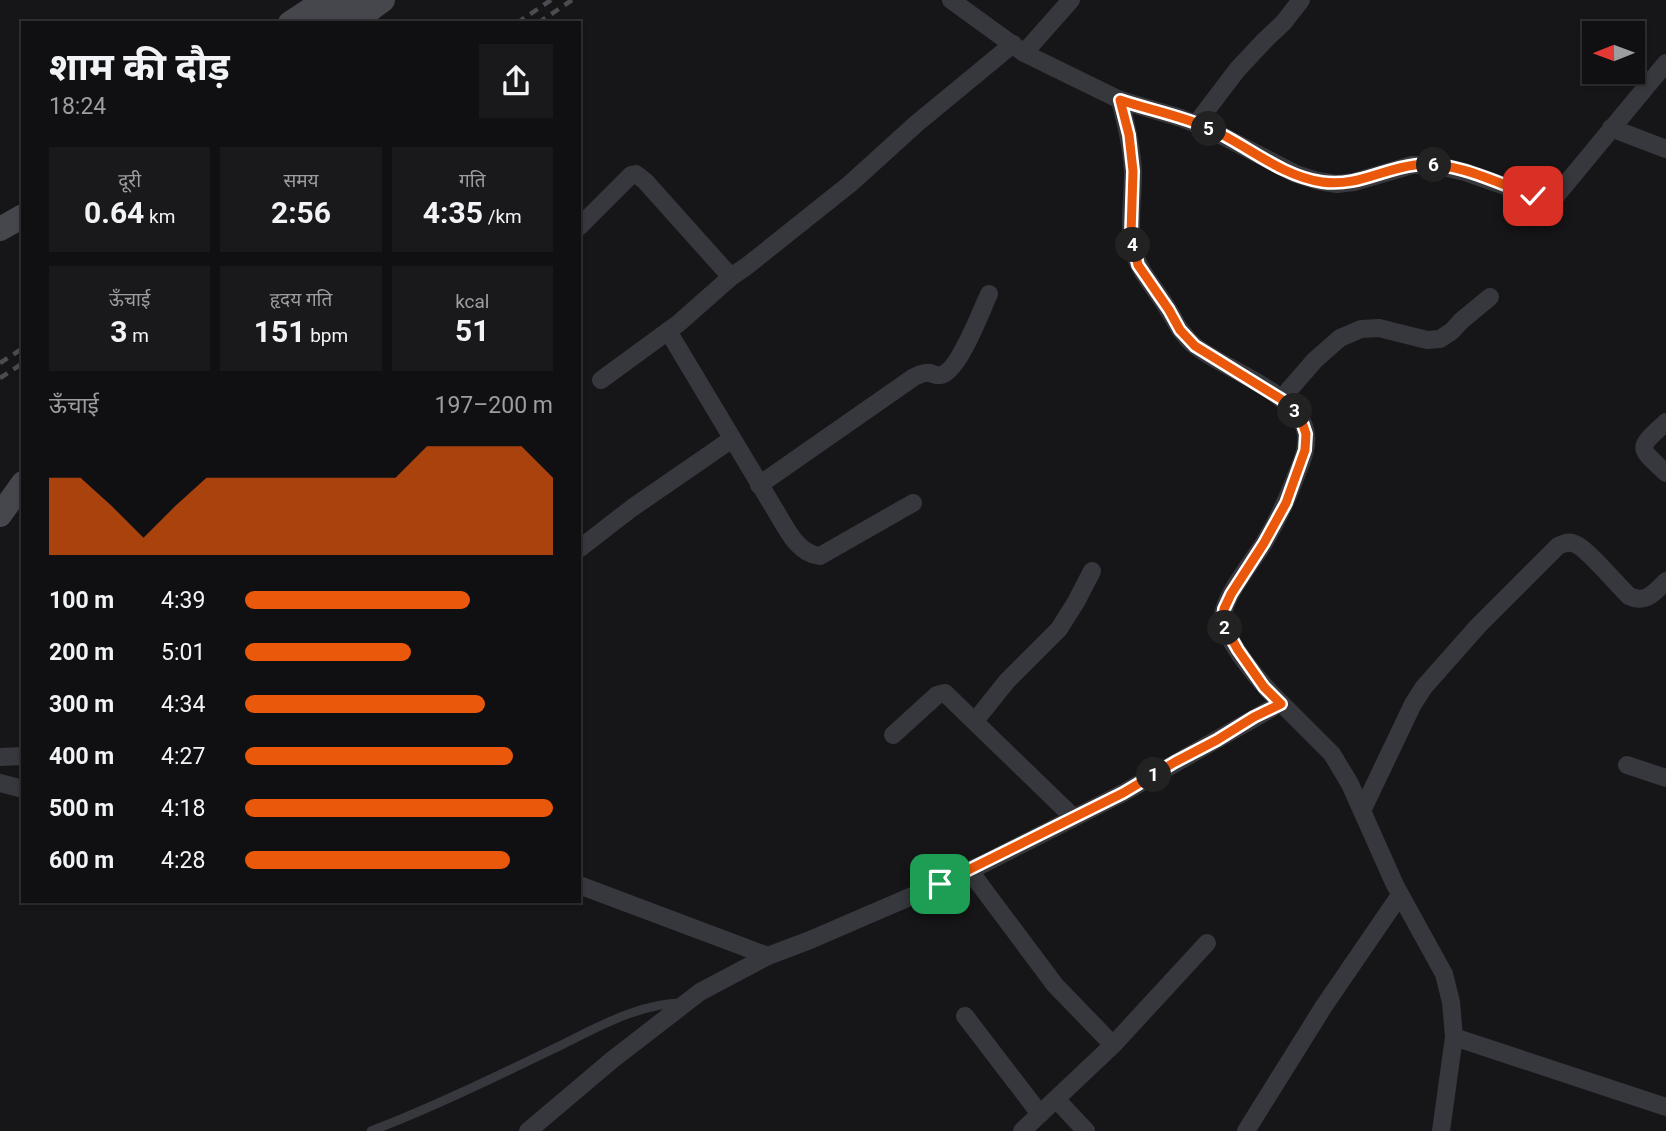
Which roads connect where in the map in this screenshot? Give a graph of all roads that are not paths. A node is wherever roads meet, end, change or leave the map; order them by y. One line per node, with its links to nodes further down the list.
1 (325, 0): 7 (main road)
2 (354, 0): 8 (main road)
3 (383, 0): 9 (main road)
4 (951, 0): 10 (street)
5 (1070, 0): 10 (street)
6 (1301, 0): 13 (street)
7 (293, 21)
8 (324, 21)
9 (355, 21)
10 (1018, 49): 12 (street); 19 (street)
11 (1666, 63): 14 (street)
12 (1120, 100): 13 (street); 24 (street)
13 (1196, 124): 14 (street)
14 (1611, 128): 15 (street)
15 (1666, 149)
16 (21, 217): 18 (main road)
17 (581, 225): 19 (street)
18 (0, 229)
19 (731, 277): 22 (street)
20 (989, 293): 28 (street)
21 (1490, 297): 24 (street)
22 (668, 331): 23 (street); 26 (street)
23 (601, 380)
24 (1281, 399): 35 (street)
25 (1666, 422): 27 (street)
26 (732, 439): 28 (street); 32 (street)
27 (1666, 473)
28 (759, 485): 30 (street)
29 (21, 486): 31 (main road)
30 (913, 503)
31 (0, 515)
32 (581, 547)
33 (1091, 571): 36 (street)
34 (1666, 581): 44 (street)
35 (1281, 704): 44 (street); 45 (street)
36 (975, 721): 37 (street); 45 (street)
37 (892, 735)
38 (21, 756): 39 (street)
39 (0, 757)
40 (1627, 765): 41 (street)
41 (1666, 778)
42 (0, 783): 43 (street)
43 (21, 788)
44 (1362, 811): 48 (street)
45 (1073, 817): 46 (street)
46 (969, 870): 50 (street); 54 (street)
47 (581, 886): 50 (street)
48 (1400, 895): 53 (street); 62 (street)
49 (1208, 943): 54 (street)
50 (768, 956): 51 (street)
51 (685, 1003): 58 (lane); 59 (street)
52 (965, 1016): 57 (street)
53 (1454, 1037): 56 (street); 63 (street)
54 (1113, 1045): 55 (street)
55 (1056, 1099): 57 (street); 61 (street)
56 (1666, 1107)
57 (1040, 1114): 60 (street)
58 (371, 1131)
59 (528, 1131)
60 (1022, 1131)
61 (1086, 1131)
62 (1246, 1131)
63 (1441, 1131)

